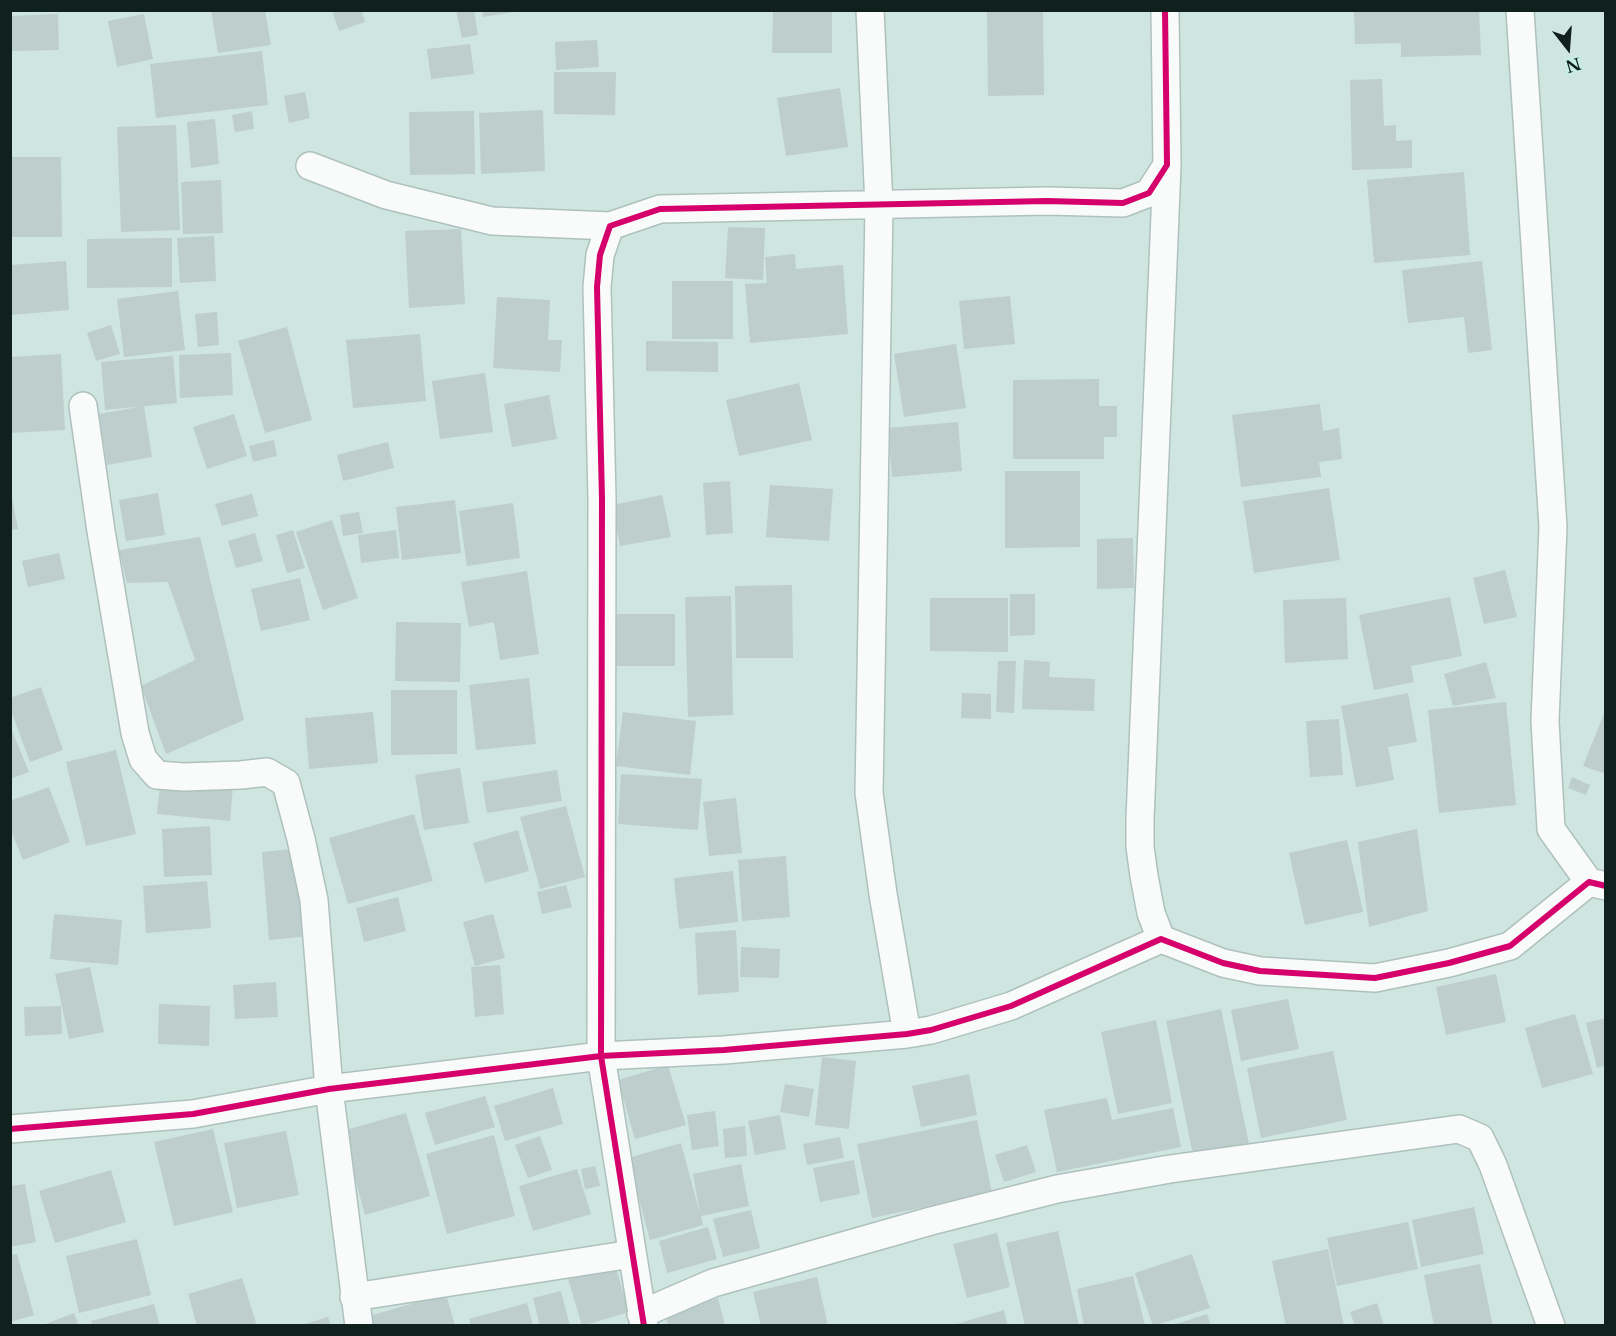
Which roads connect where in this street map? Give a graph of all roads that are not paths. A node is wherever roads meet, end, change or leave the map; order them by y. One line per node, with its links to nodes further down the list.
1 (870, 10): 6 (street)
2 (1165, 10): 4 (street)
3 (1520, 10): 9 (street)
4 (1167, 165): 6 (street); 10 (street)
5 (310, 166): 7 (street)
6 (879, 206): 7 (street); 11 (street)
7 (610, 226): 12 (street)
8 (83, 406): 13 (street)
9 (1597, 884): 10 (street)
10 (1161, 939): 11 (street)
11 (907, 1034): 12 (street)
12 (601, 1056): 13 (street); 15 (street)
13 (329, 1089): 14 (street); 16 (street)
14 (10, 1129)
15 (632, 1254): 16 (street); 17 (street)
16 (354, 1297): 18 (street)
17 (643, 1320): 19 (street)
18 (359, 1326)
19 (1551, 1326)

